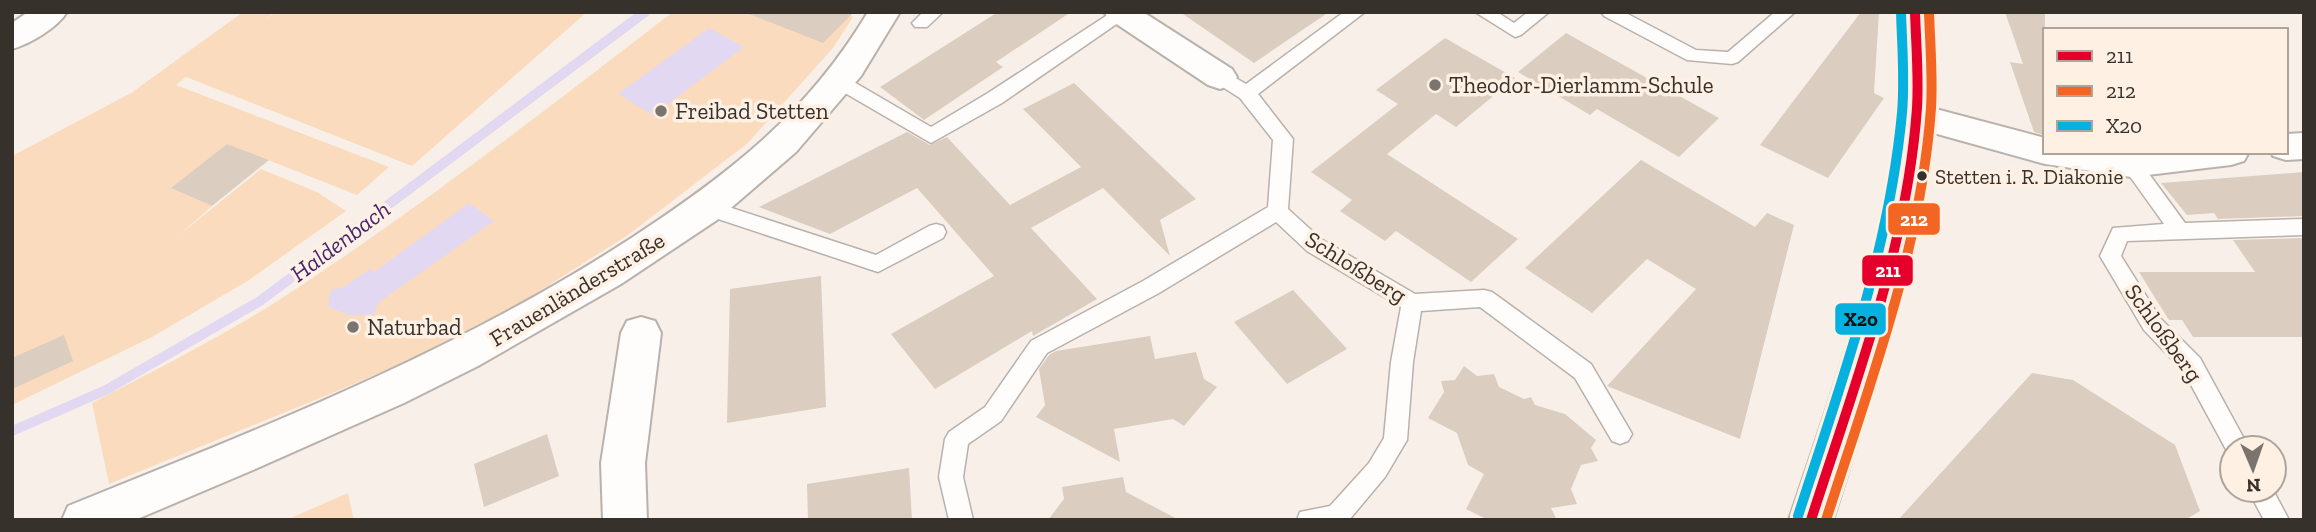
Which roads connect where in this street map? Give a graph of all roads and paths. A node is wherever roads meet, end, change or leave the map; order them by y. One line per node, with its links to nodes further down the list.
1 (51, 12): 10 (street)
2 (884, 12): 11 (street, Frauenländerstraße)
3 (1356, 12): 12 (lane)
4 (1484, 12): 5 (lane)
5 (1540, 12)
6 (1610, 12): 7 (lane)
7 (1786, 12)
8 (1915, 12): 13 (street)
9 (1123, 13): 11 (lane); 12 (street)
10 (12, 38)
11 (840, 82): 18 (street, Frauenländerstraße)
12 (1234, 85): 19 (lane)
13 (1917, 116): 14 (street); 32 (street)
14 (2043, 150)
15 (2066, 154): 17 (street)
16 (2214, 154): 17 (street)
17 (2131, 164): 22 (lane)
18 (707, 208): 21 (lane); 28 (street, Frauenländerstraße)
19 (1278, 211): 23 (lane, Schloßberg); 30 (lane)
20 (2304, 227): 22 (lane, Schloßberg)
21 (936, 232)
22 (2180, 232): 26 (lane, Schloßberg)
23 (1412, 303): 25 (lane, Schloßberg); 31 (lane)
24 (641, 333): 29 (street)
25 (1620, 434)
26 (2229, 434)
27 (2268, 504): 33 (lane)
28 (84, 520)
29 (625, 520)
30 (961, 520)
31 (1309, 520)
32 (1811, 520)
33 (2277, 520)

